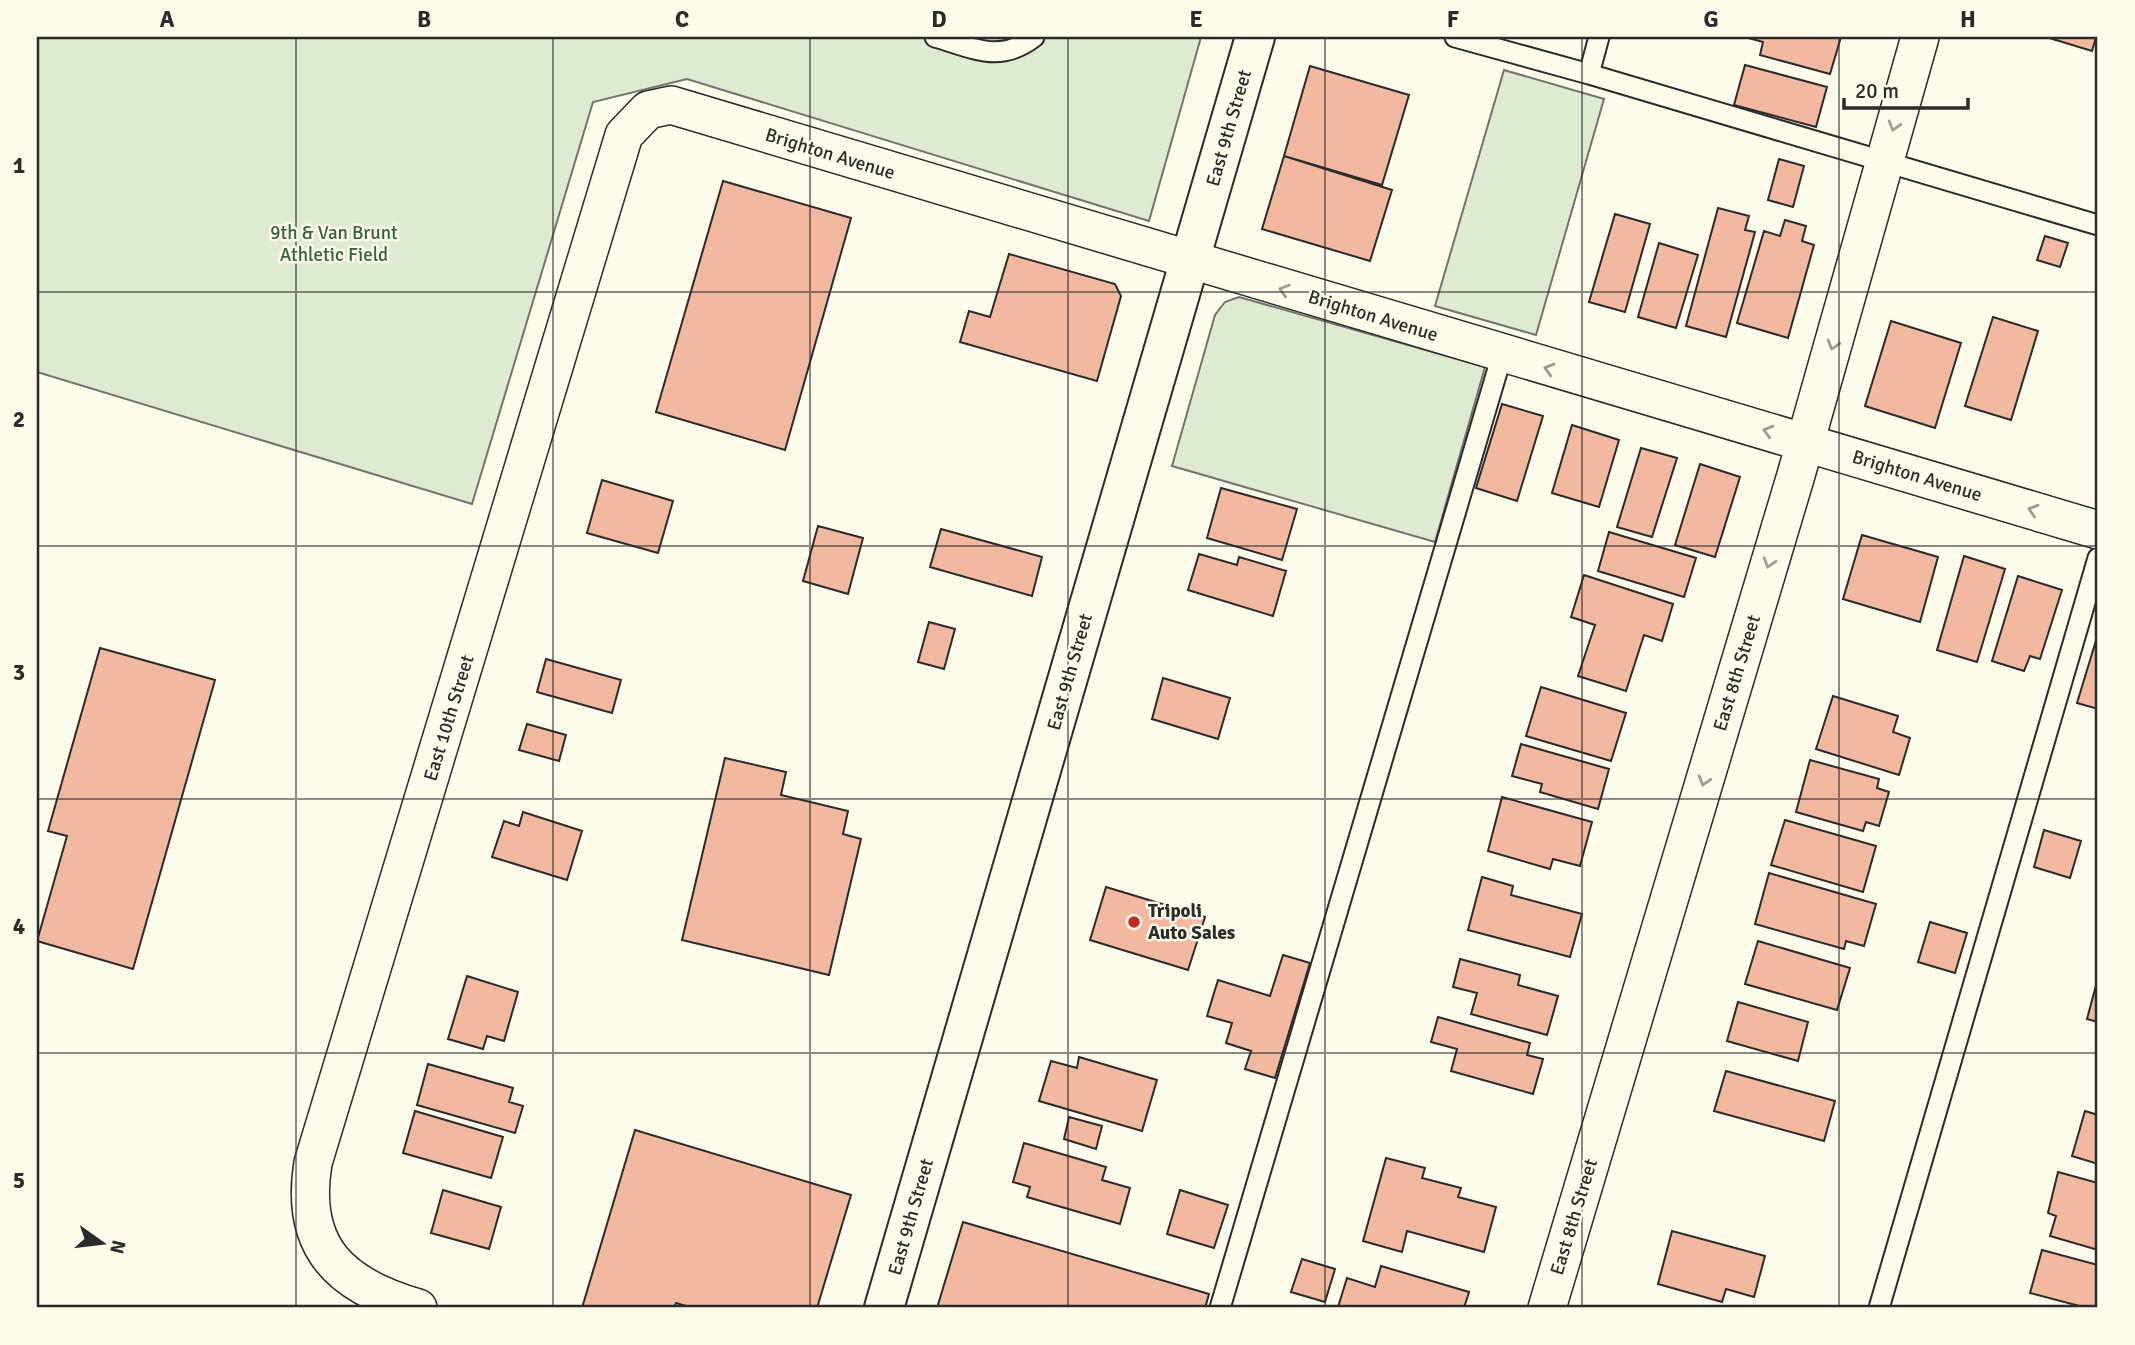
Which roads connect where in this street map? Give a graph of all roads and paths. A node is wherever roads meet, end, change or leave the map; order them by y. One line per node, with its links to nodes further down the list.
1 (935, 37): 2 (lane)
2 (1034, 37)
3 (1255, 37): 11 (main road, East 9th Street)
4 (1455, 37): 7 (lane)
5 (1599, 37): 7 (lane)
6 (1920, 37): 9 (street, East 8th Street, one-way to 9)
7 (1589, 74): 9 (lane)
8 (648, 110): 11 (street, Brighton Avenue); 16 (street, East 10th Street)
9 (1884, 162): 10 (lane); 13 (street, East 8th Street, one-way to 13)
10 (2098, 225)
11 (1189, 262): 12 (street, Brighton Avenue, one-way to 11); 17 (main road, East 9th Street)
12 (1502, 355): 13 (street, Brighton Avenue, one-way to 12); 18 (lane)
13 (1805, 442): 14 (street, Brighton Avenue, one-way to 13); 19 (street, East 8th Street, one-way to 19)
14 (2098, 530)
15 (2098, 558): 20 (lane)
16 (406, 1305)
17 (884, 1308)
18 (1220, 1308)
19 (1547, 1308)
20 (1879, 1308)

